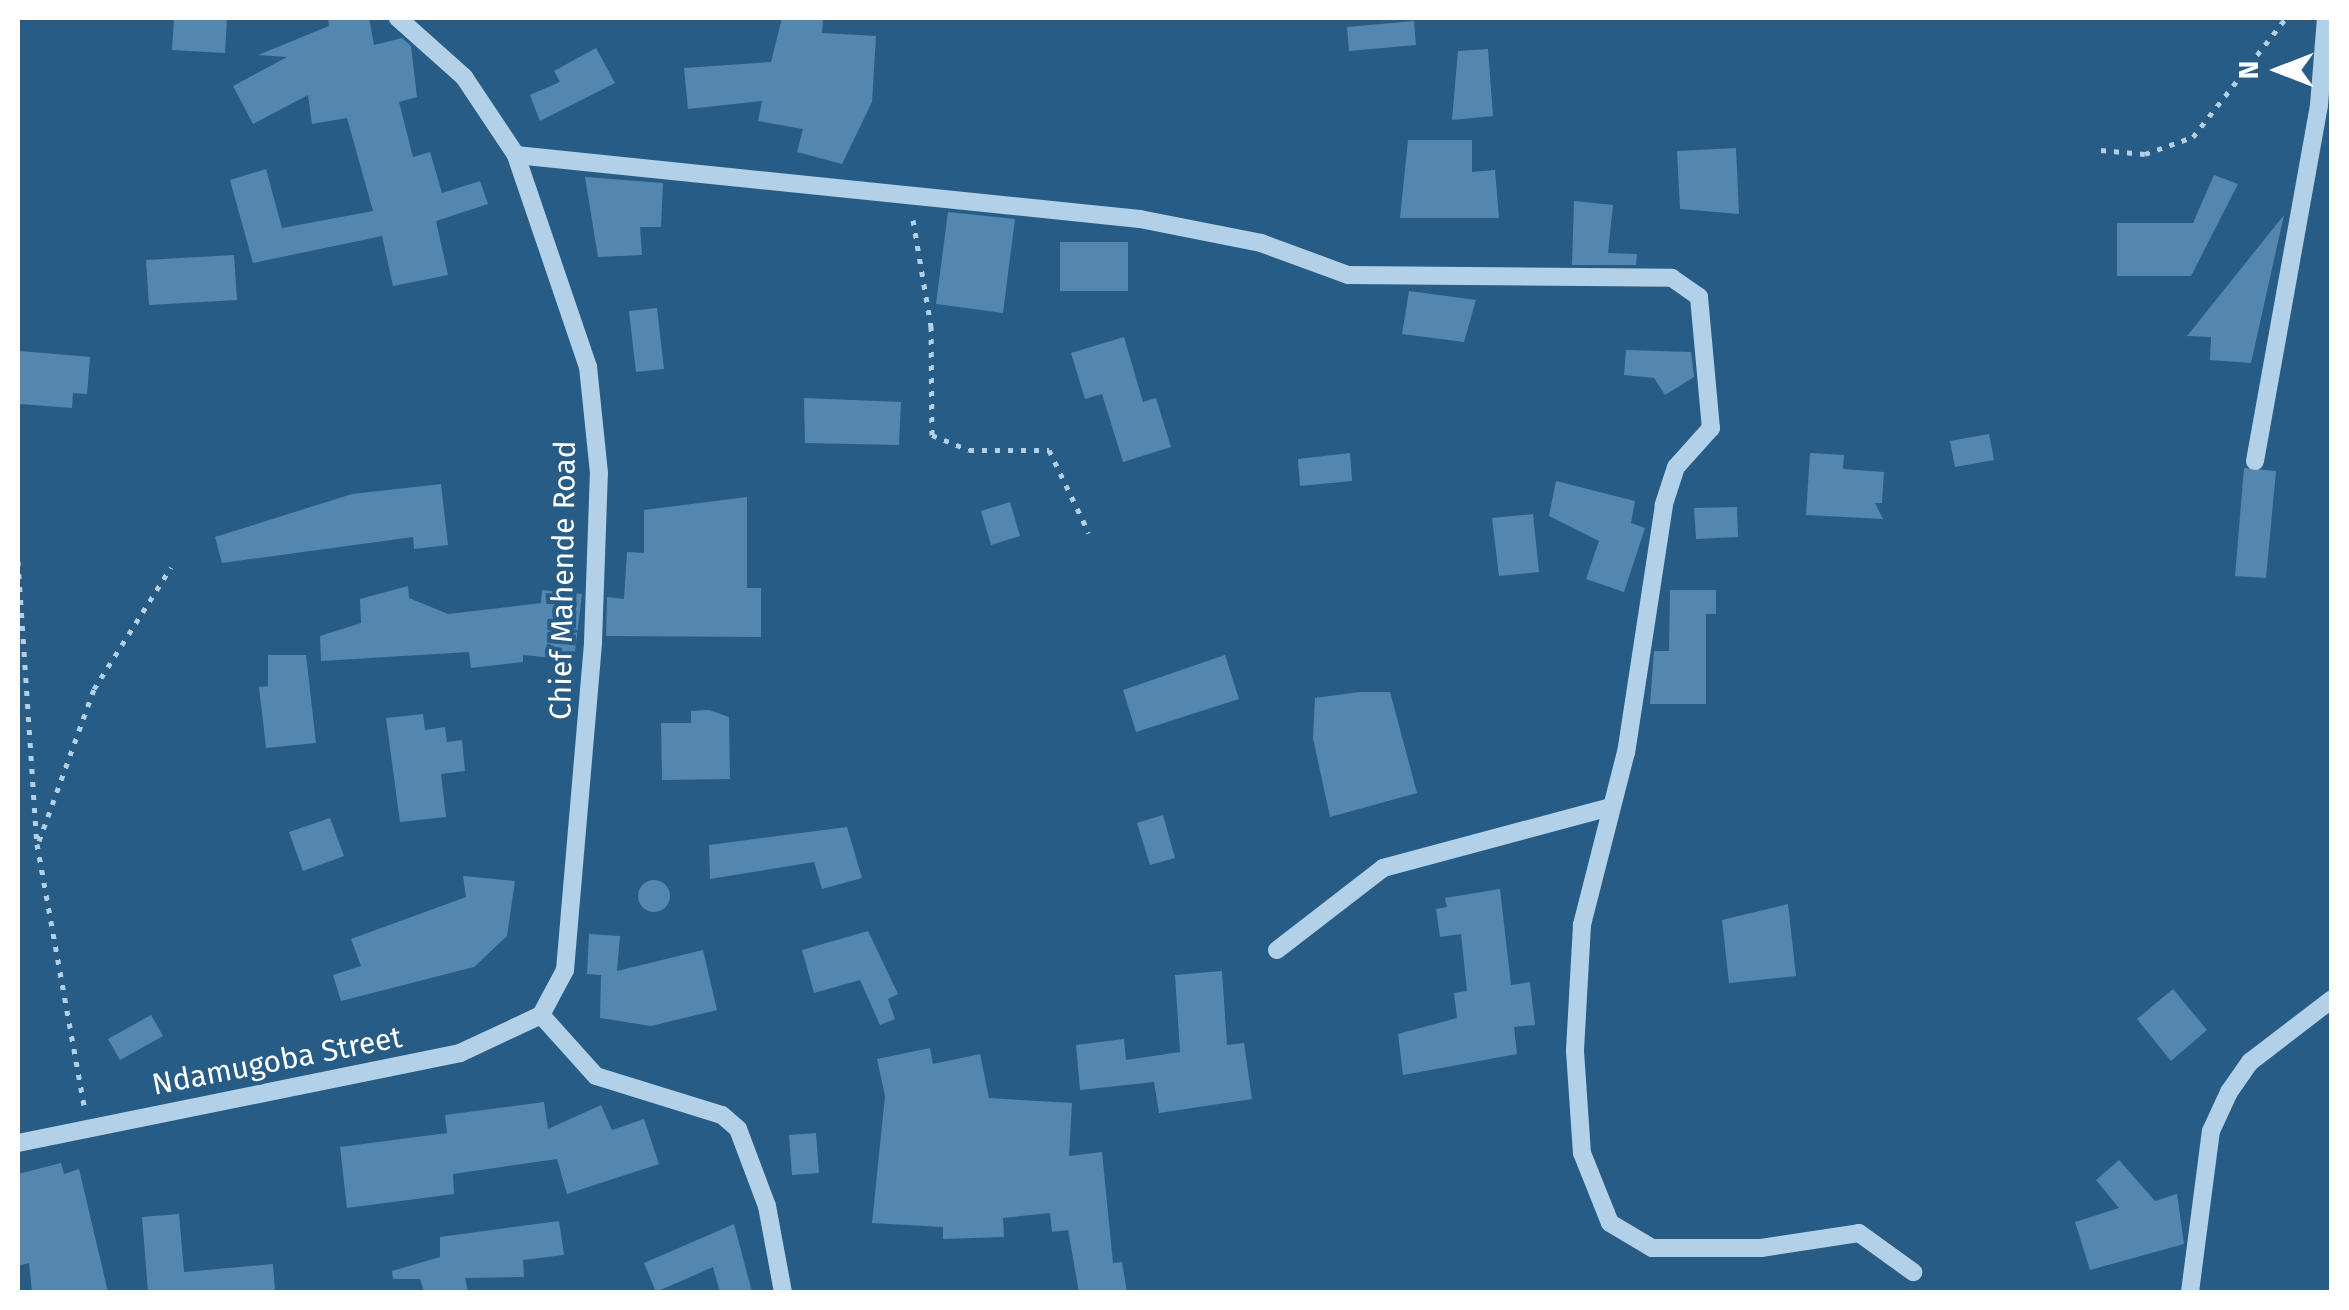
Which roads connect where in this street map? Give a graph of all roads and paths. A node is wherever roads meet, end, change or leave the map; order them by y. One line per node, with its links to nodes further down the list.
1 (398, 18): 5 (street, Chief Mahende Road)
2 (2286, 18): 4 (path)
3 (2326, 18): 7 (street)
4 (2100, 150)
5 (516, 154): 6 (street); 15 (street, Chief Mahende Road)
6 (907, 200): 8 (path); 11 (street)
7 (2255, 461)
8 (1089, 532)
9 (18, 562): 12 (path)
10 (171, 568): 12 (path)
11 (1610, 807): 13 (street); 18 (street)
12 (38, 844): 16 (path)
13 (1276, 950)
14 (2332, 999): 20 (street)
15 (541, 1015): 16 (street, Ndamugoba Street); 19 (street)
16 (87, 1124): 17 (street, Ndamugoba Street)
17 (18, 1142)
18 (1912, 1272)
19 (783, 1292)
20 (2190, 1292)

